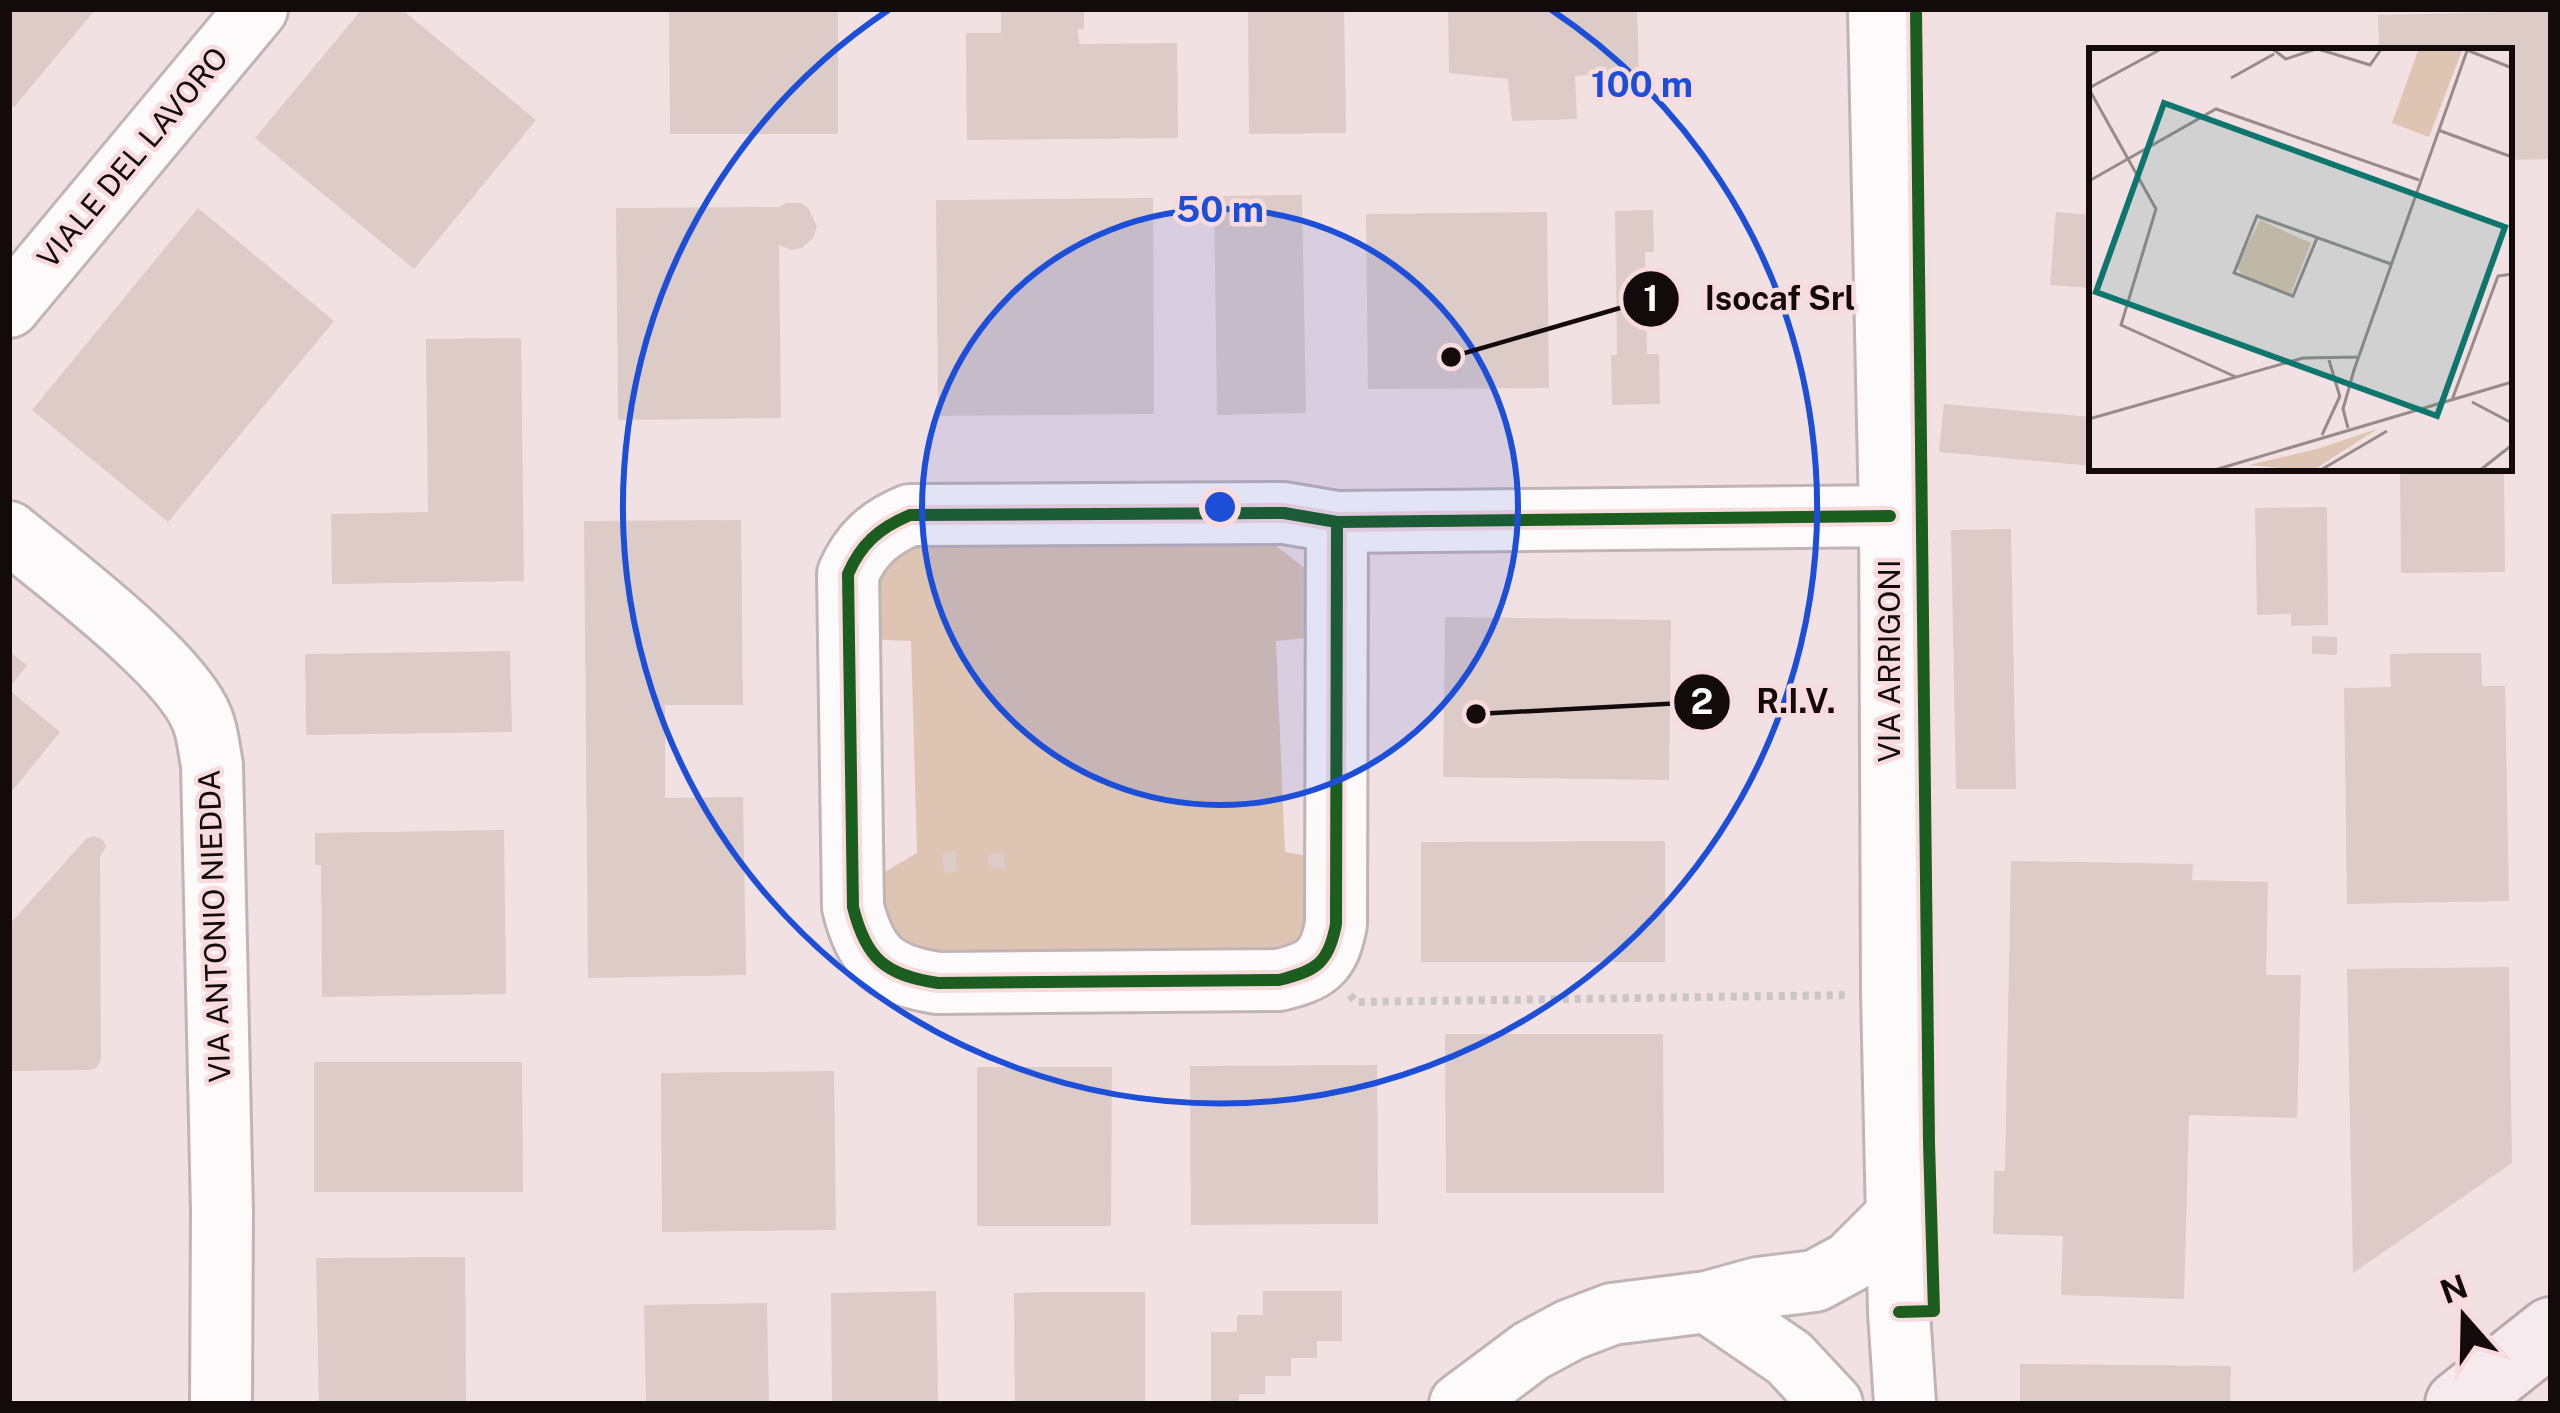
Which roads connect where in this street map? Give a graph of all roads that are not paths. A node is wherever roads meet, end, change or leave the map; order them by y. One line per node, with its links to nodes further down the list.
1 (256, 9): 3 (street, VIALE DEL LAVORO)
2 (1879, 9): 4 (street, VIA ARRIGONI)
3 (9, 307)
4 (1889, 516): 5 (street); 7 (street, VIA ARRIGONI)
5 (1337, 522): 5 (street)
6 (9, 532): 11 (street, VIA ANTONIO NIEDDA)
7 (1898, 1214): 8 (street); 9 (street, VIA ARRIGONI)
8 (1707, 1302): 12 (street); 13 (street)
9 (1899, 1312): 14 (street, VIA ARRIGONI); 15 (street, VIA ARRIGONI)
10 (2551, 1331): 16 (main road)
11 (221, 1404)
12 (1460, 1404)
13 (1832, 1404)
14 (1878, 1404)
15 (1905, 1404)
16 (2459, 1404)

